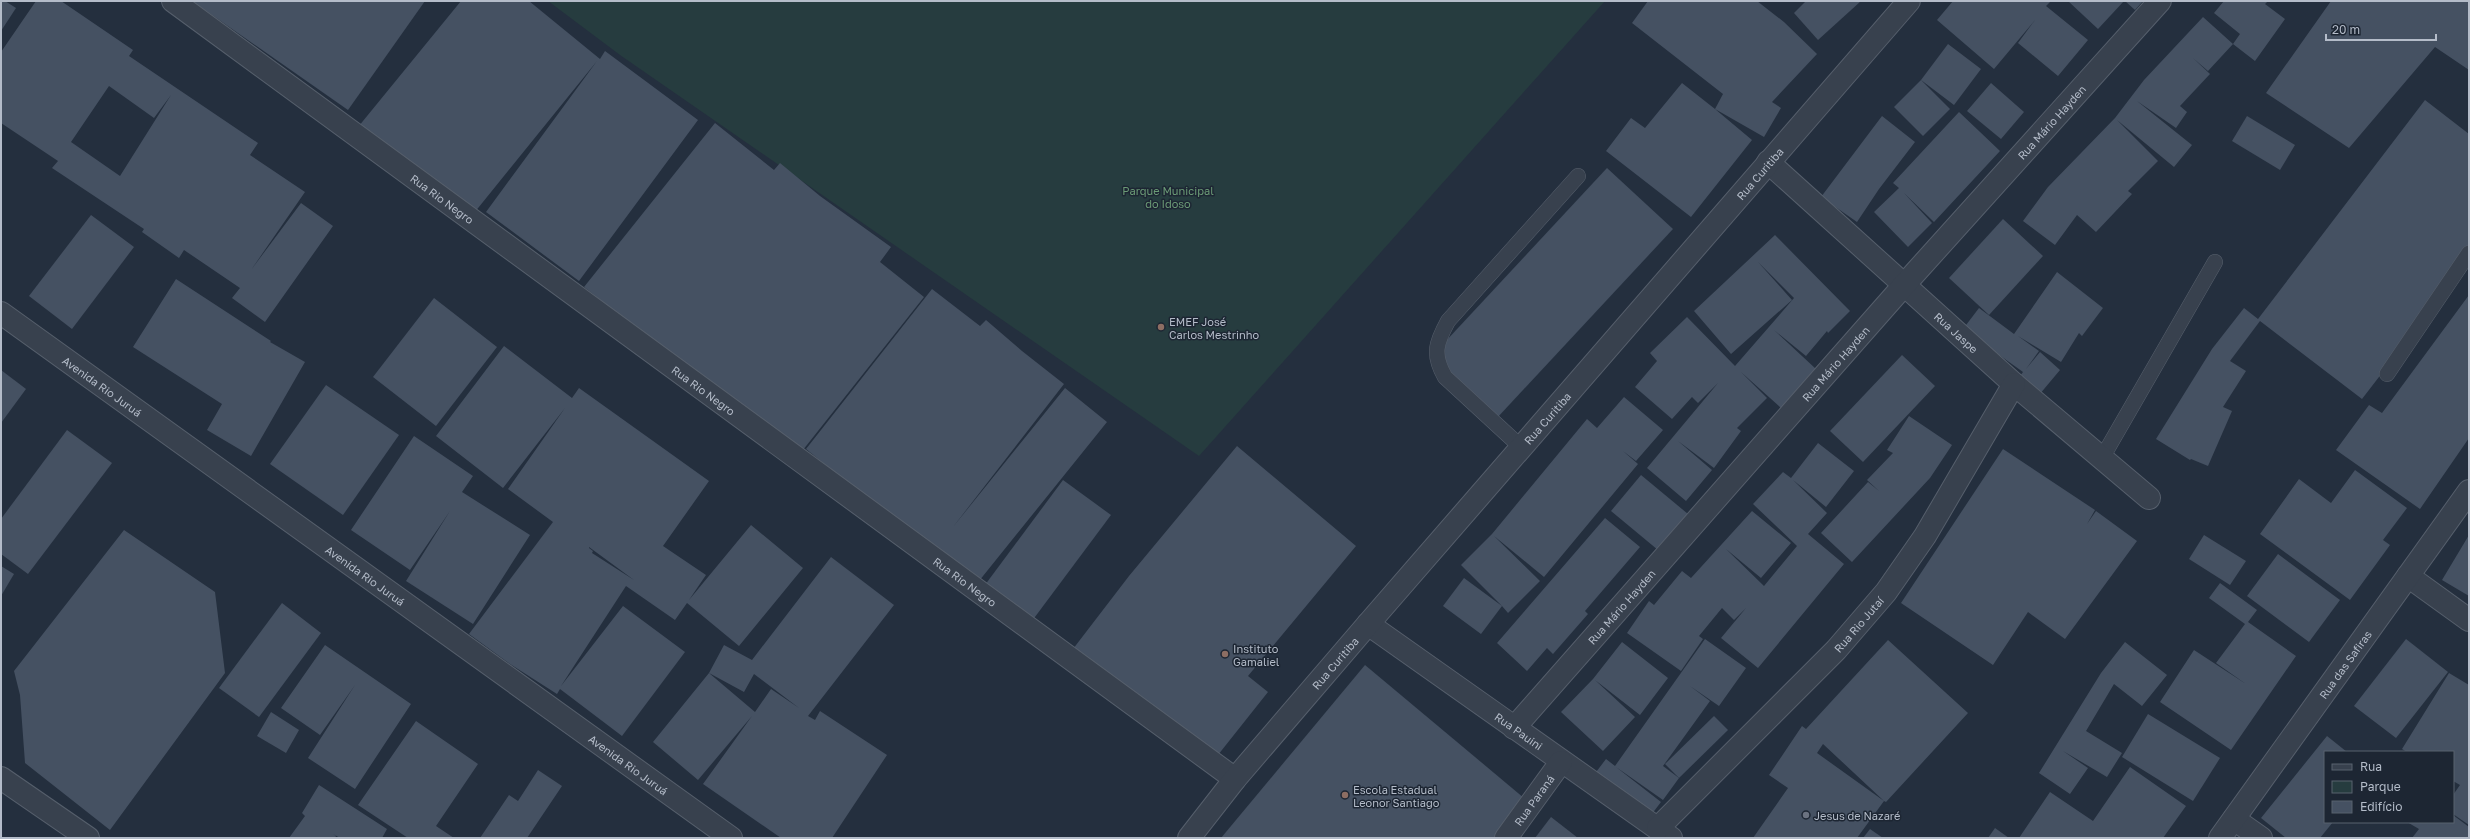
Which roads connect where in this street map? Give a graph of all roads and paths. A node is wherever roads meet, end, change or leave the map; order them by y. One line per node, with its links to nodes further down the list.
1 (174, 1): 22 (street, Rua Rio Negro)
2 (1909, 1): 4 (street, Rua Curitiba)
3 (2160, 1): 8 (street, Rua Mário Hayden)
4 (1768, 162): 8 (street, Rua Jaspe); 12 (street, Rua Curitiba)
5 (1578, 176): 12 (lane)
6 (2469, 253): 10 (lane)
7 (2215, 262): 13 (lane)
8 (1905, 284): 11 (street, Rua Jaspe); 19 (street, Rua Mário Hayden)
9 (1, 313): 26 (street, Avenida Rio Juruá)
10 (2387, 374)
11 (2014, 384): 13 (street, Rua Jaspe); 24 (street, Rua Rio Jutaí)
12 (1521, 447): 18 (street, Rua Curitiba)
13 (2102, 458): 15 (street, Rua Jaspe)
14 (2469, 491): 16 (street, Rua das Safiras)
15 (2149, 498)
16 (2408, 576): 17 (street); 23 (street, Rua das Safiras)
17 (2469, 620)
18 (1368, 624): 19 (street, Rua Pauini); 22 (street, Rua Curitiba)
19 (1514, 728): 20 (street, Rua Pauini)
20 (1561, 762): 24 (street, Rua Pauini); 28 (street, Rua Paraná)
21 (1, 778): 25 (street)
22 (1235, 779): 27 (street, Rua Curitiba)
23 (2234, 819): 29 (street, Rua das Safiras); 30 (street)
24 (1665, 833)
25 (88, 838)
26 (730, 838)
27 (1189, 838)
28 (1506, 838)
29 (2220, 838)
30 (2261, 838)

